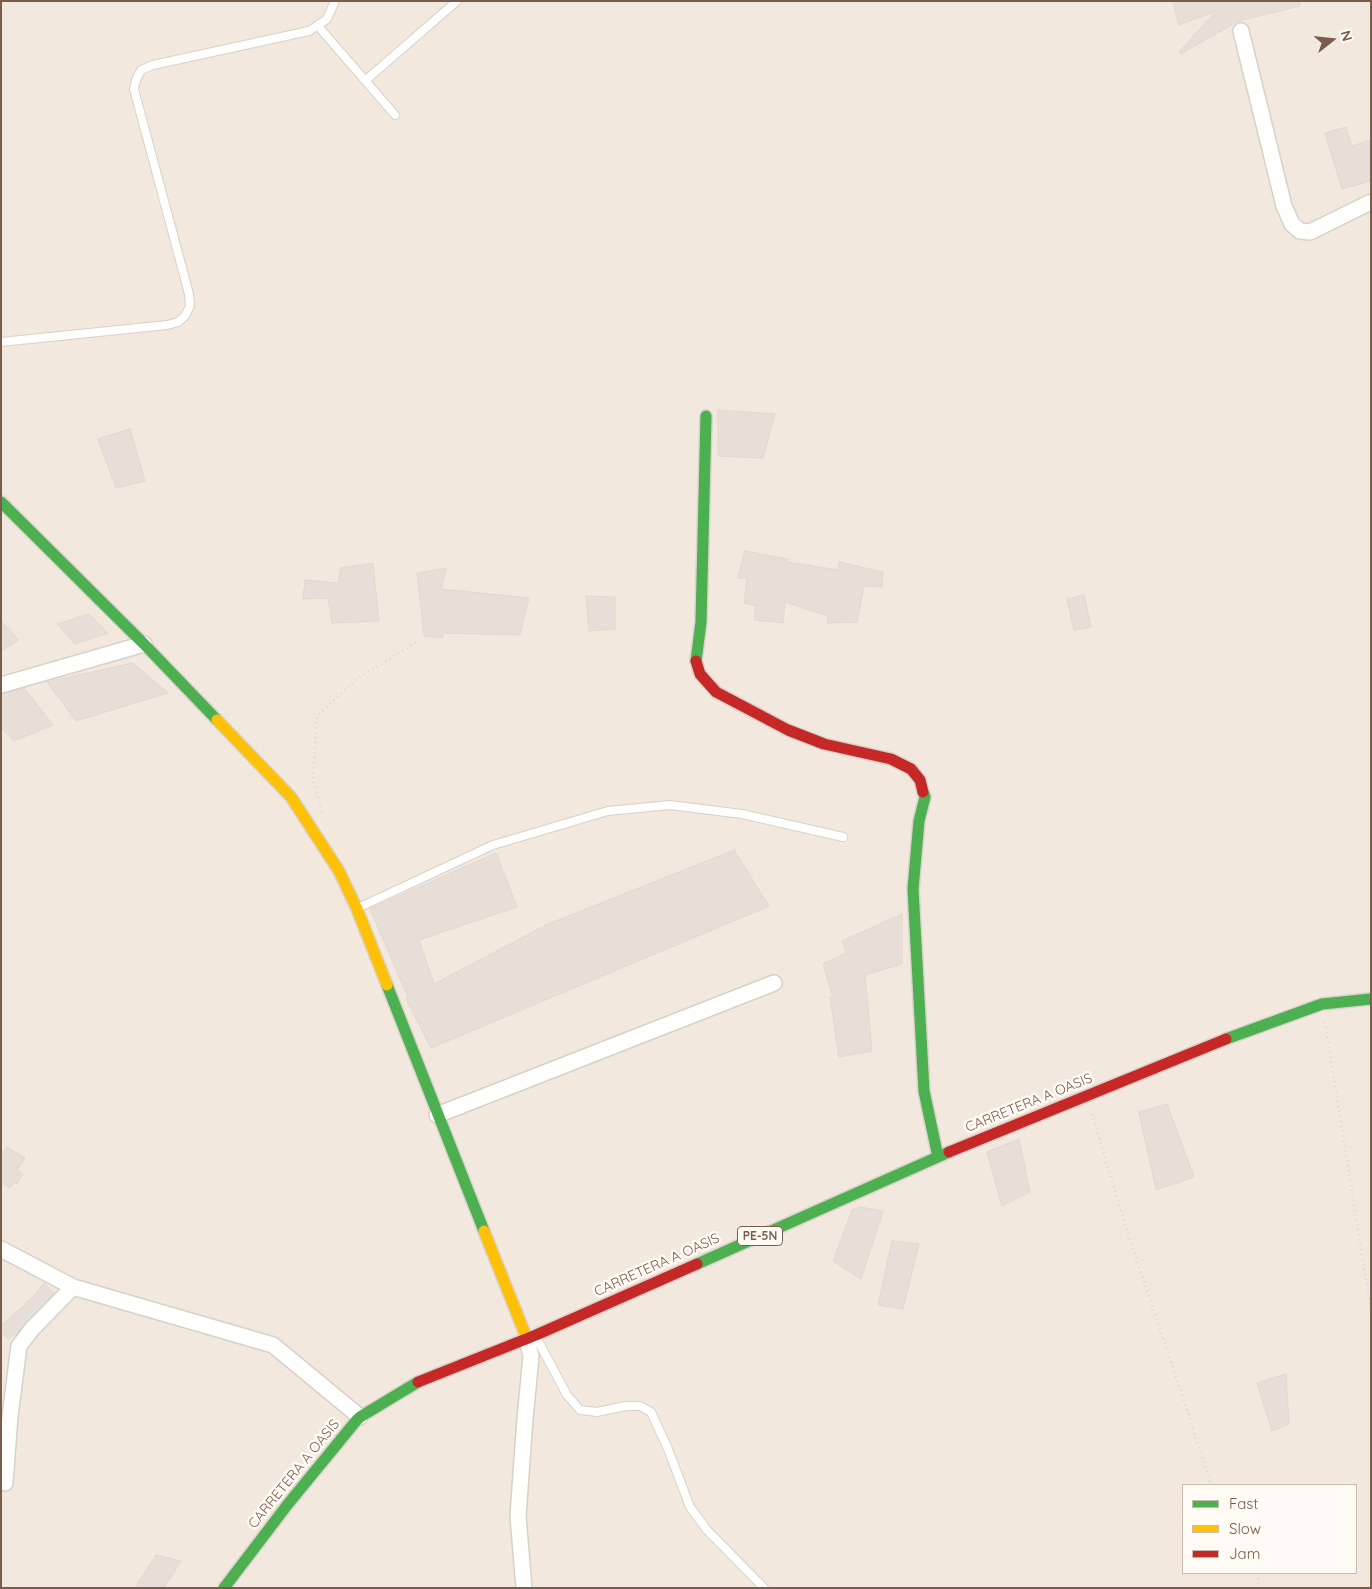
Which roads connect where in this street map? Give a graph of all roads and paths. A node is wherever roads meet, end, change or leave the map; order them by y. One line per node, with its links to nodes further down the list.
1 (335, 1): 3 (lane)
2 (457, 1): 5 (lane)
3 (318, 26): 5 (lane); 8 (lane)
4 (1242, 31): 7 (street)
5 (366, 80): 6 (lane)
6 (395, 115)
7 (1371, 202)
8 (1, 342)
9 (706, 416): 22 (street)
10 (1, 502): 12 (street)
11 (417, 642): 14 (path)
12 (144, 644): 13 (street); 16 (street)
13 (1, 685)
14 (324, 816)
15 (843, 838): 16 (lane)
16 (357, 909): 21 (street)
17 (774, 984): 21 (street)
18 (1371, 998): 19 (street, CARRETERA A OASIS / PE-5N)
19 (1322, 1004): 20 (street, CARRETERA A OASIS / PE-5N); 25 (path)
20 (1087, 1096): 22 (street, CARRETERA A OASIS / PE-5N); 29 (path)
21 (437, 1115): 26 (street)
22 (938, 1157): 26 (street, CARRETERA A OASIS / PE-5N)
23 (1, 1249): 24 (street)
24 (72, 1287): 27 (street); 28 (street)
25 (1371, 1311)
26 (531, 1337): 27 (street, CARRETERA A OASIS / PE-5N); 32 (street); 33 (lane)
27 (360, 1417): 31 (street, CARRETERA A OASIS / PE-5N)
28 (6, 1483)
29 (1211, 1484)
30 (1257, 1574): 34 (path)
31 (224, 1588)
32 (524, 1588)
33 (764, 1588)
34 (1259, 1588)

